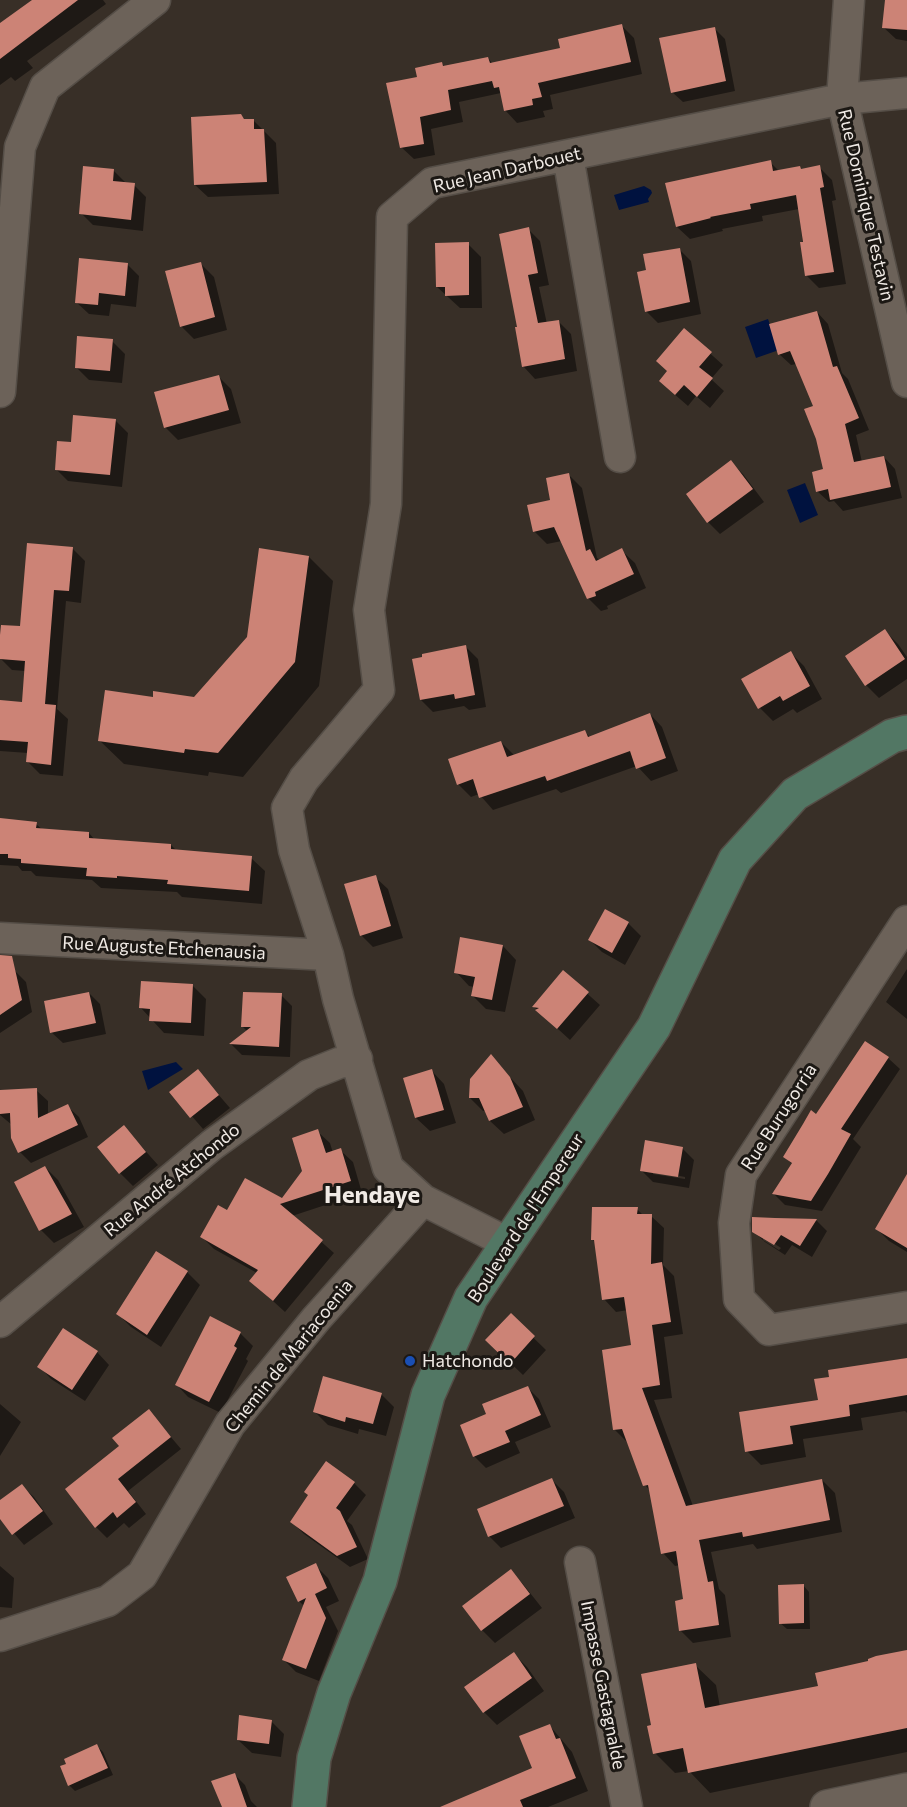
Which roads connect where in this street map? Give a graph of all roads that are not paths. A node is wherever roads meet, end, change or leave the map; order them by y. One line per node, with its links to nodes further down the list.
1 (155, 0): 5 (street)
2 (849, 0): 4 (street, Rue Dominique Testavin)
3 (907, 93): 4 (street, Rue Jean Darbouet)
4 (842, 99): 6 (street, Rue Jean Darbouet); 7 (street, Rue Dominique Testavin)
5 (10, 146): 8 (street)
6 (568, 156): 9 (street); 13 (street, Rue Jean Darbouet)
7 (907, 382)
8 (0, 392)
9 (620, 457)
10 (907, 732): 16 (main road, Boulevard de l'Empereur)
11 (907, 921): 17 (street, Rue Burugorria)
12 (0, 938): 13 (street, Rue Auguste Etchenausia)
13 (328, 955): 14 (street, Rue Jean Darbouet)
14 (357, 1059): 15 (street, Rue Jean Darbouet); 18 (street, Rue André Atchondo)
15 (423, 1200): 16 (street, Rue Jean Darbouet); 20 (street, Chemin de Mariacoenia)
16 (508, 1243): 22 (main road, Boulevard de l'Empereur)
17 (907, 1307)
18 (0, 1322)
19 (580, 1562): 23 (street, Impasse Gastagnalde)
20 (0, 1636)
21 (907, 1790): 24 (street)
22 (309, 1807)
23 (627, 1807)
24 (827, 1807)

